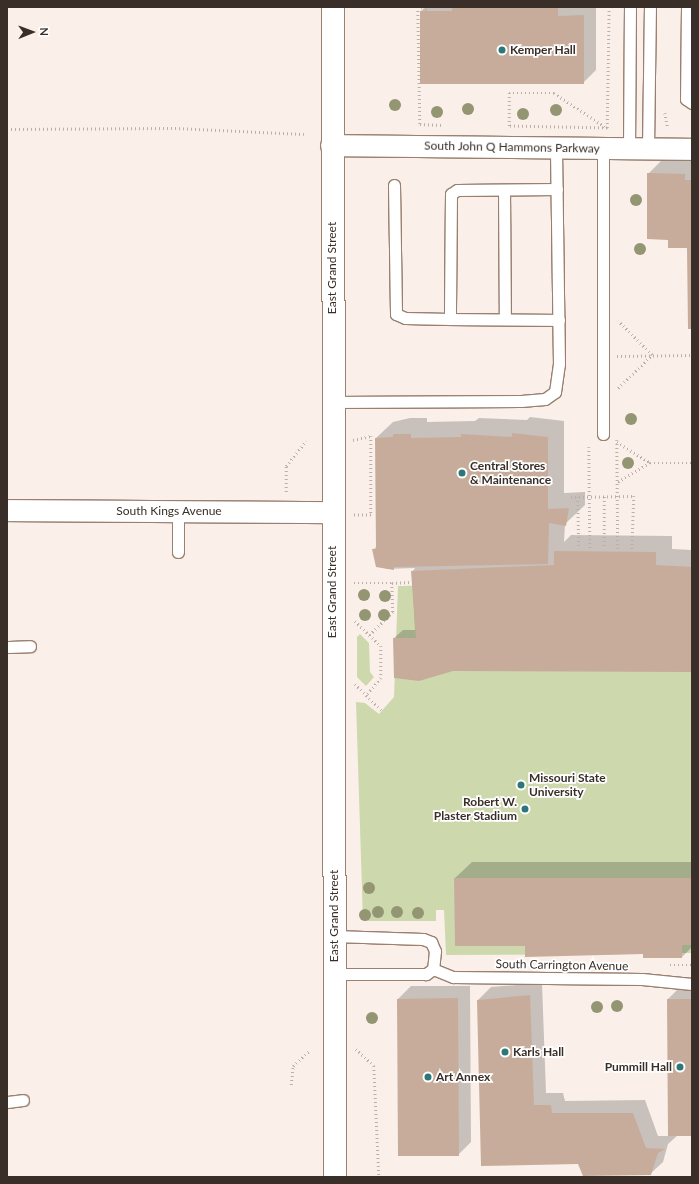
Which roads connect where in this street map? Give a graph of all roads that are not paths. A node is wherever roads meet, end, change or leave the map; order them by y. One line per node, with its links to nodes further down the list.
1 (333, 7): 6 (main road, East Grand Street)
2 (630, 7): 9 (lane)
3 (650, 7): 9 (lane)
4 (687, 7): 5 (lane)
5 (692, 103)
6 (331, 145): 7 (street, South John Q Hammons Parkway); 17 (main road, East Grand Street)
7 (556, 147): 8 (street, South John Q Hammons Parkway); 12 (lane)
8 (603, 148): 9 (street, South John Q Hammons Parkway); 18 (lane)
9 (638, 148): 10 (street, South John Q Hammons Parkway)
10 (692, 149)
11 (394, 185): 14 (lane)
12 (557, 189): 13 (lane); 16 (lane)
13 (504, 190): 14 (lane); 15 (lane)
14 (450, 319): 15 (lane)
15 (506, 319): 16 (lane)
16 (559, 320): 17 (lane)
17 (332, 402): 21 (main road, East Grand Street)
18 (603, 434)
19 (7, 510): 20 (street, South Kings Avenue)
20 (178, 511): 21 (street, South Kings Avenue); 22 (lane)
21 (342, 514): 25 (main road, East Grand Street)
22 (178, 552)
23 (7, 646): 24 (lane)
24 (30, 646)
25 (334, 936): 26 (lane); 27 (main road, East Grand Street)
26 (433, 969): 27 (lane); 28 (lane, South Carrington Avenue)
27 (335, 974): 31 (main road, East Grand Street)
28 (692, 984)
29 (23, 1100): 30 (lane)
30 (7, 1102)
31 (334, 1177)

